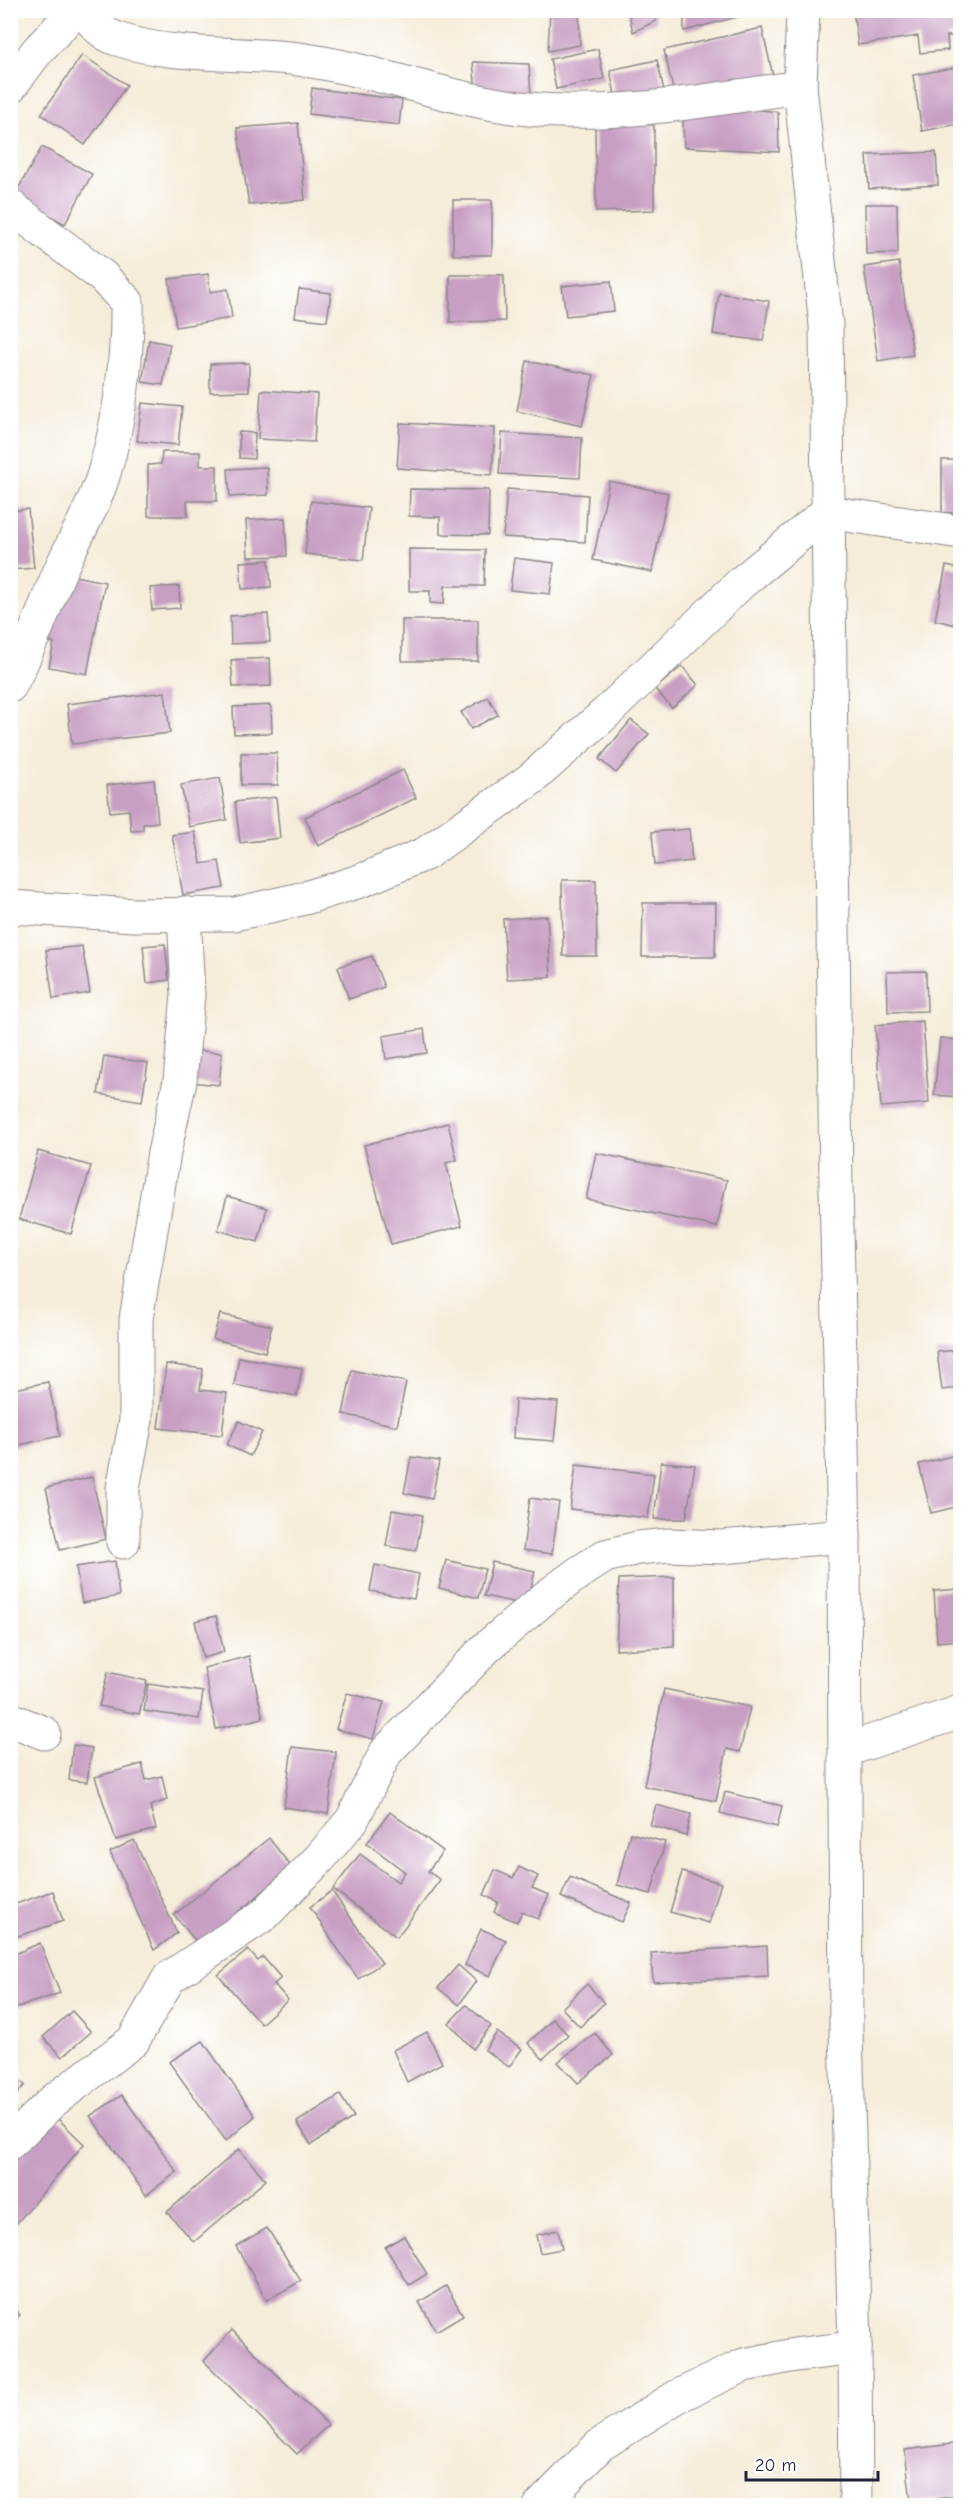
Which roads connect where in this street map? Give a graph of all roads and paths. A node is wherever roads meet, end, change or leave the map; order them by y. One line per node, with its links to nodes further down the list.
1 (76, 10): 4 (street)
2 (84, 10): 5 (street)
3 (803, 10): 5 (street)
4 (10, 87)
5 (800, 87): 7 (street)
6 (10, 206): 9 (street)
7 (827, 512): 8 (street); 11 (street); 12 (street)
8 (960, 532)
9 (10, 686)
10 (10, 907): 11 (street)
11 (184, 913): 13 (street)
12 (844, 1536): 17 (street); 18 (street)
13 (123, 1542)
14 (960, 1712): 17 (street)
15 (10, 1719): 16 (street)
16 (44, 1732)
17 (846, 1750): 19 (street)
18 (10, 2143)
19 (855, 2348): 20 (street); 21 (street)
20 (540, 2505)
21 (856, 2505)

